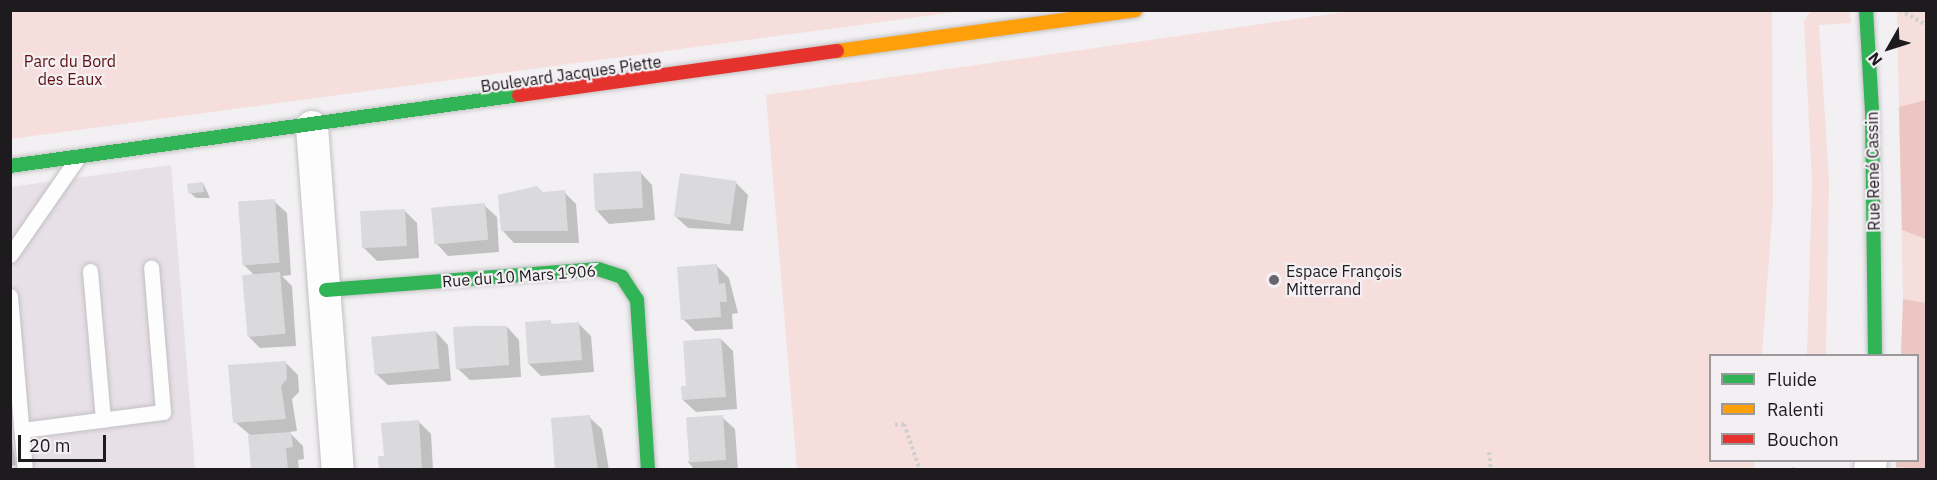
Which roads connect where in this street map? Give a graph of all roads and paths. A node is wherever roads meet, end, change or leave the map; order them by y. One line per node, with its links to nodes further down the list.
1 (1135, 10): 5 (main road, Boulevard Jacques Piette)
2 (1866, 10): 13 (main road, Rue René Cassin)
3 (1900, 10): 4 (path)
4 (1926, 25)
5 (312, 126): 6 (main road, Boulevard Jacques Piette); 11 (street)
6 (78, 157): 7 (main road, Boulevard Jacques Piette); 8 (lane)
7 (10, 166)
8 (10, 255)
9 (152, 267): 14 (lane)
10 (90, 271): 14 (lane)
11 (326, 290): 20 (street); 21 (main road, Rue du 10 Mars 1906)
12 (10, 296): 16 (lane)
13 (1872, 348)
14 (102, 419): 16 (lane)
15 (895, 425): 22 (path)
16 (22, 430): 19 (lane)
17 (1489, 452): 23 (path)
18 (1792, 469): 24 (path)
19 (25, 470)
20 (338, 470)
21 (648, 470)
22 (920, 470)
23 (1491, 470)
24 (1798, 470)

